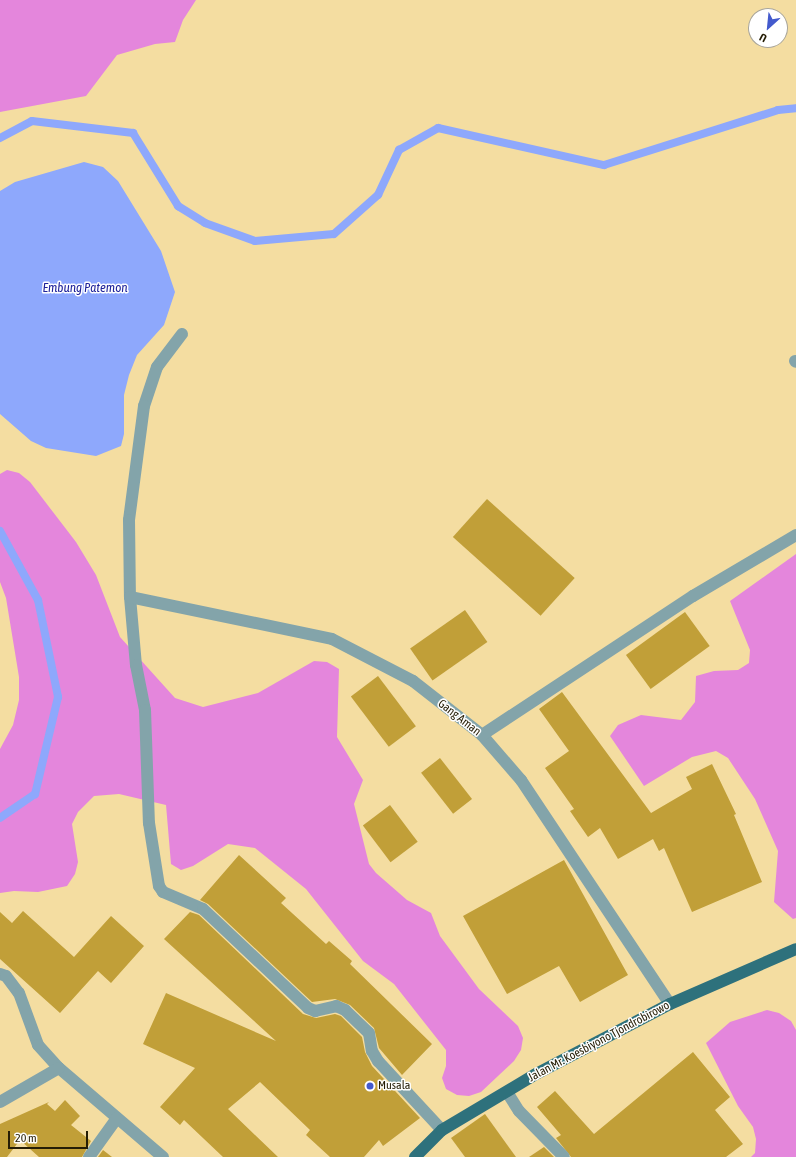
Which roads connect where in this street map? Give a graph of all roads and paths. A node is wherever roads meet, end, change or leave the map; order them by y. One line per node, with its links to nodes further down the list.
1 (182, 334): 3 (street)
2 (796, 535): 4 (street)
3 (130, 597): 4 (street, Gang Aman); 12 (street)
4 (482, 735): 7 (street, Gang Aman)
5 (796, 948): 7 (main road, Jalan Mr. Koesbiyono Tjondrobirowo)
6 (0, 974): 8 (street)
7 (670, 1004): 9 (main road, Jalan Mr. Koesbiyono Tjondrobirowo)
8 (59, 1068): 10 (street); 11 (street)
9 (507, 1092): 12 (main road, Jalan Mr. Koesbiyono Tjondrobirowo); 16 (street)
10 (0, 1102)
11 (117, 1118): 13 (street); 14 (street)
12 (442, 1130): 15 (main road, Jalan Mr. Koesbiyono Tjondrobirowo)
13 (89, 1157)
14 (162, 1157)
15 (415, 1157)
16 (564, 1157)

